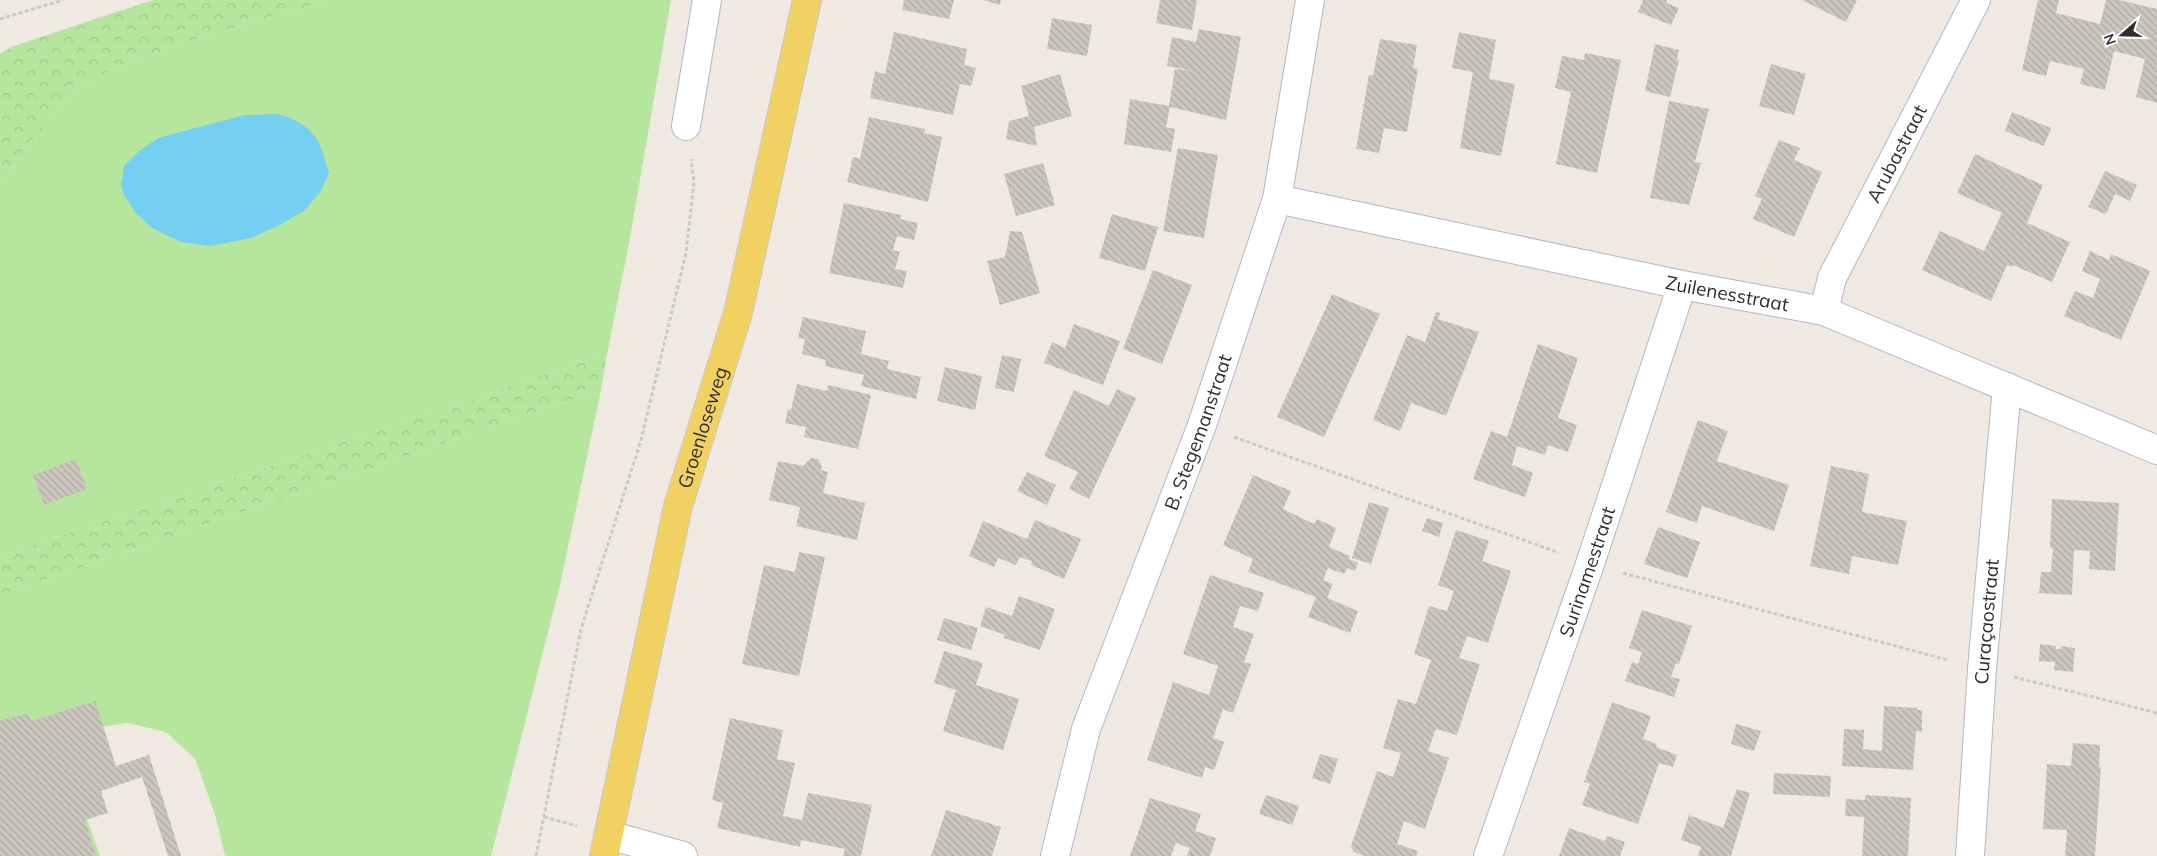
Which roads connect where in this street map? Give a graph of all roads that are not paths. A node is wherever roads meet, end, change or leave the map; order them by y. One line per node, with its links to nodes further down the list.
1 (707, 0): 5 (street)
2 (807, 0): 11 (main road, Groenloseweg)
3 (1310, 0): 6 (street, B. Stegemanstraat)
4 (1976, 0): 8 (street, Arubastraat)
5 (686, 126)
6 (1277, 199): 7 (street, Zuilenesstraat); 13 (street, B. Stegemanstraat)
7 (1682, 285): 8 (street, Zuilenesstraat); 14 (street, Surinamestraat)
8 (1824, 311): 9 (street, Zuilenesstraat)
9 (2007, 387): 10 (street, Zuilenesstraat); 15 (street, Curaçaostraat)
10 (2157, 450)
11 (606, 846): 12 (street)
12 (683, 856)
13 (1055, 856)
14 (1488, 856)
15 (1970, 856)

